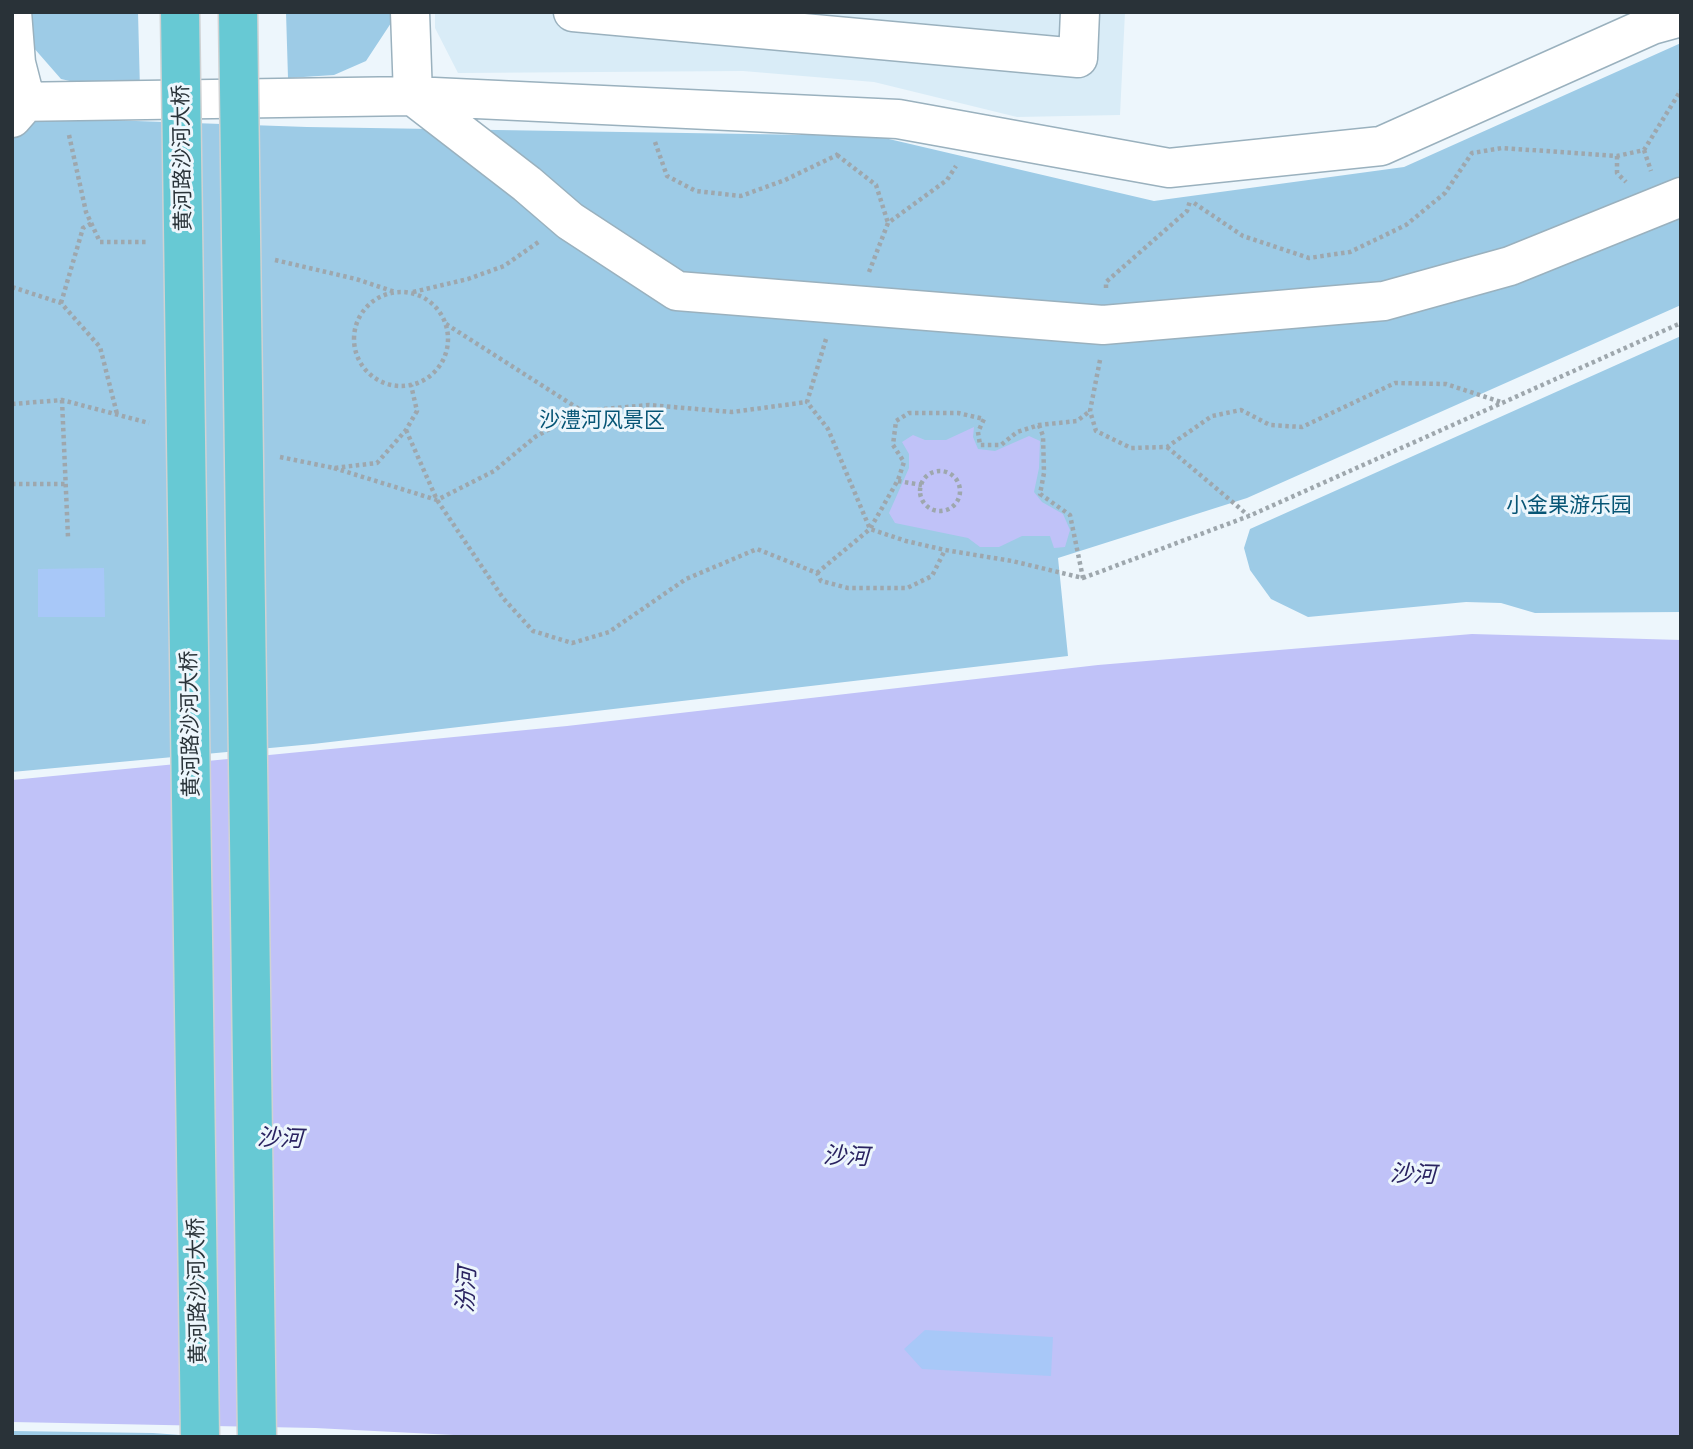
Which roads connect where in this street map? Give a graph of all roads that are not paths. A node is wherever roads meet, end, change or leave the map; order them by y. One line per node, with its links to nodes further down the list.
1 (12, 12): 9 (street)
2 (180, 12): 11 (main road, 黄河路沙河大桥, bridge)
3 (238, 12): 12 (main road, bridge)
4 (410, 12): 8 (street)
5 (573, 12): 6 (street)
6 (1080, 12)
7 (1681, 17): 8 (street)
8 (413, 96): 9 (street); 10 (street)
9 (23, 106)
10 (1681, 197)
11 (200, 1437)
12 (257, 1437)

